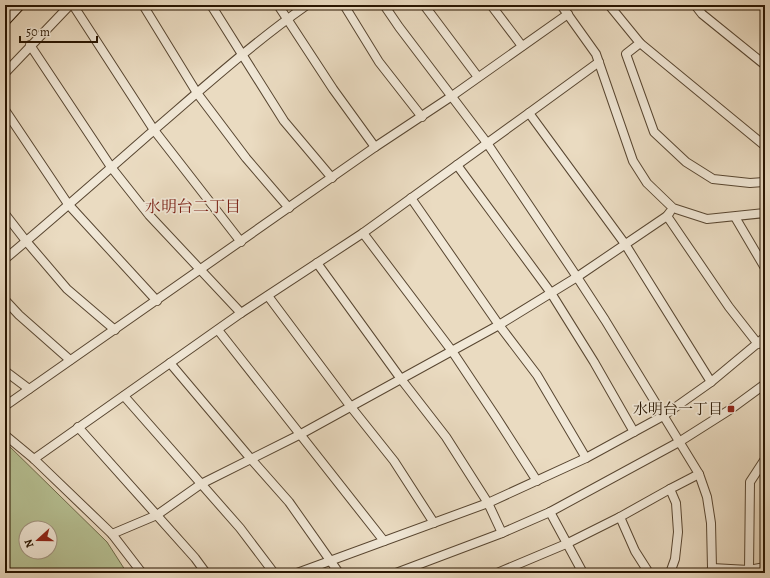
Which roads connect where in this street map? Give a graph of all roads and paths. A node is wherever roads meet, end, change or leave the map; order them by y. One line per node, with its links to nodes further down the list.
1 (18, 5): 16 (street)
2 (70, 5): 19 (street)
3 (73, 5): 31 (street)
4 (143, 5): 26 (street)
5 (210, 5): 21 (street)
6 (278, 5): 17 (street)
7 (307, 5): 17 (street)
8 (344, 5): 30 (street)
9 (384, 5): 27 (street)
10 (424, 5): 25 (street)
11 (491, 5): 20 (street)
12 (561, 5): 15 (street)
13 (609, 5): 18 (street)
14 (695, 5): 23 (street)
15 (568, 14): 20 (street); 22 (street)
16 (5, 19)
17 (287, 19): 21 (street); 34 (street)
18 (640, 43): 33 (street); 38 (street)
19 (30, 45): 24 (street); 36 (street)
20 (522, 46): 25 (street)
21 (242, 55): 26 (street); 37 (street)
22 (599, 62): 29 (street); 42 (street)
23 (765, 65)
24 (5, 72)
25 (478, 77): 27 (street)
26 (197, 93): 31 (street); 41 (street)
27 (452, 96): 30 (street); 32 (street)
28 (5, 110): 40 (street)
29 (529, 113): 32 (street); 50 (street)
30 (422, 117): 34 (street)
31 (154, 130): 36 (street); 49 (street)
32 (487, 143): 35 (street); 55 (street)
33 (765, 146)
34 (375, 148): 37 (street)
35 (457, 165): 39 (street); 56 (street)
36 (111, 167): 40 (street); 54 (street)
37 (332, 178): 41 (street)
38 (765, 182)
39 (411, 198): 47 (street); 61 (street)
40 (68, 204): 48 (street); 59 (street)
41 (289, 208): 49 (street)
42 (673, 208): 45 (street); 46 (street)
43 (765, 213): 46 (street)
44 (5, 214): 48 (street)
45 (667, 216): 50 (street); 65 (street)
46 (735, 217): 53 (street)
47 (363, 233): 52 (street); 66 (street)
48 (26, 241): 51 (street); 62 (street)
49 (241, 242): 54 (street)
50 (625, 244): 55 (street); 71 (street)
51 (5, 259)
52 (317, 263): 57 (street); 70 (street)
53 (765, 268)
54 (201, 270): 59 (street); 60 (street)
55 (577, 276): 56 (street); 77 (street)
56 (551, 293): 61 (street); 79 (street)
57 (268, 296): 60 (street); 76 (street)
58 (5, 300): 67 (street)
59 (157, 301): 62 (street)
60 (241, 313): 63 (street)
61 (499, 325): 66 (street); 84 (street)
62 (115, 330): 67 (street)
63 (218, 330): 68 (street); 80 (street)
64 (765, 337): 65 (street)
65 (758, 344): 71 (street)
66 (452, 351): 70 (street); 88 (street)
67 (70, 360): 73 (street)
68 (170, 363): 74 (street); 85 (street)
69 (5, 371): 73 (street)
70 (401, 379): 76 (street); 91 (street)
71 (711, 382): 77 (street)
72 (765, 384): 82 (street)
73 (29, 389): 75 (street)
74 (124, 396): 78 (street); 89 (street)
75 (5, 406)
76 (351, 407): 80 (street); 95 (street)
77 (662, 416): 79 (street); 82 (street)
78 (78, 427): 83 (street); 93 (street)
79 (634, 432): 84 (street)
80 (301, 434): 85 (street); 98 (street)
81 (5, 435): 83 (street)
82 (679, 442): 87 (street); 92 (street)
83 (34, 458): 97 (street)
84 (586, 458): 88 (street)
85 (251, 459): 89 (street); 100 (street)
86 (765, 459): 104 (street)
87 (699, 474): 90 (street); 103 (street)
88 (537, 481): 91 (street)
89 (201, 484): 93 (street); 107 (street)
90 (670, 490): 94 (street); 115 (street)
91 (488, 503): 95 (street); 96 (street)
92 (550, 512): 96 (street); 99 (street)
93 (157, 515): 97 (street); 106 (street)
94 (620, 518): 99 (street); 114 (street)
95 (434, 523): 98 (street)
96 (502, 533): 110 (street)
97 (112, 534): 105 (street)
98 (384, 541): 100 (street)
99 (566, 544): 101 (street); 113 (street)
100 (331, 561): 108 (street); 109 (street)
101 (516, 565): 111 (street); 112 (street)
102 (765, 567): 104 (street)
103 (711, 571): 104 (street)
104 (749, 571)
105 (142, 573)
106 (206, 573)
107 (274, 573)
108 (298, 573)
109 (339, 573)
110 (396, 573)
111 (497, 573)
112 (520, 573)
113 (583, 573)
114 (648, 573)
115 (670, 573)

